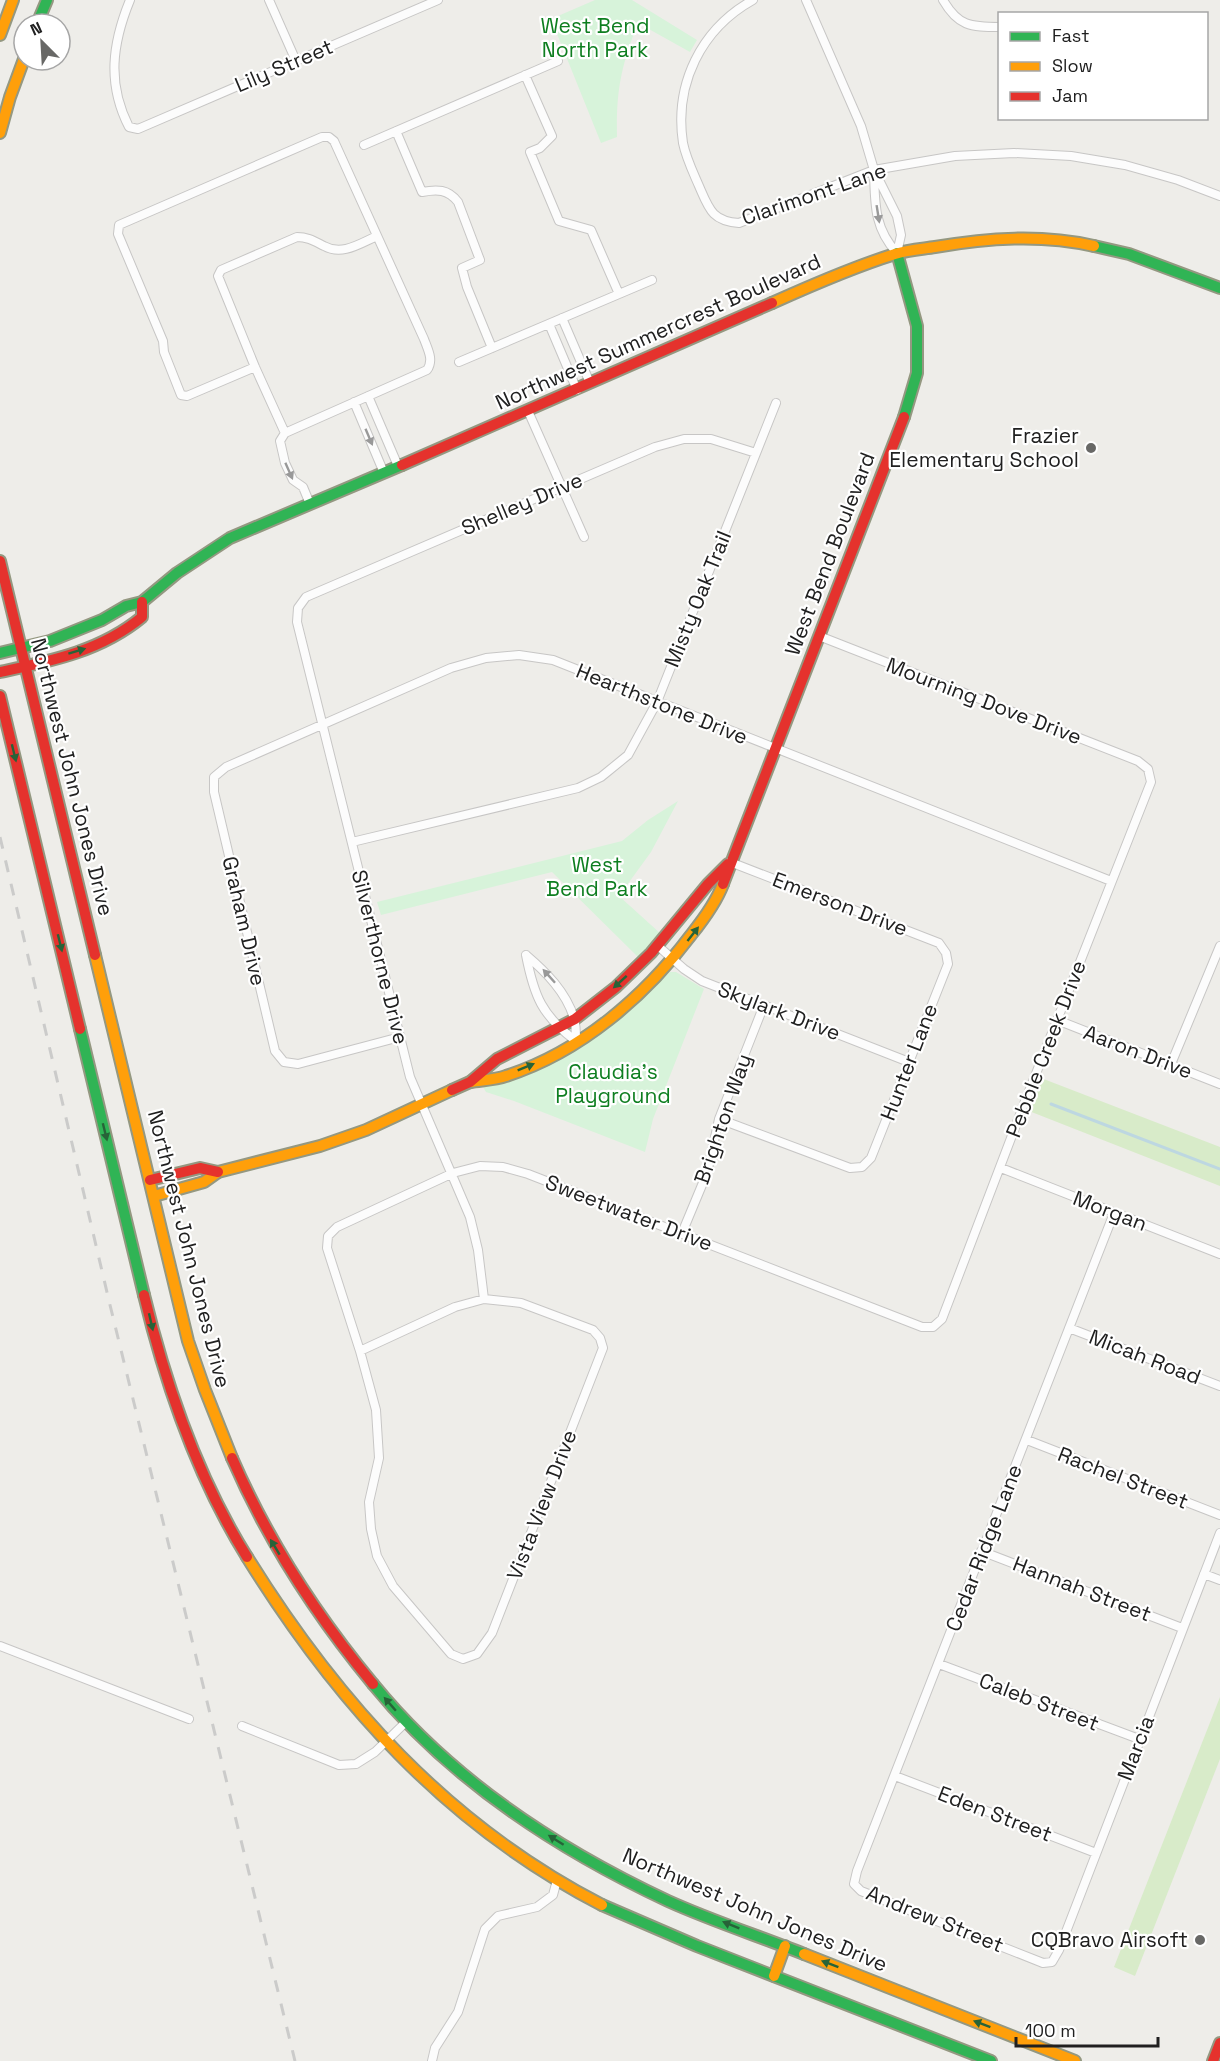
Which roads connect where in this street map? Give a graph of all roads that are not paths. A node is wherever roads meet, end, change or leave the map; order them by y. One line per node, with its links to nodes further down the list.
1 (13, 0): 9 (main road)
2 (130, 0): 10 (street, Lily Street)
3 (269, 0): 10 (street)
4 (438, 0): 10 (street, Lily Street)
5 (753, 0): 17 (street, Clarimont Lane)
6 (806, 0): 17 (street, West Bend Boulevard)
7 (943, 0): 8 (street)
8 (998, 27)
9 (0, 35)
10 (296, 61)
11 (558, 61): 13 (street)
12 (19, 72): 15 (main road)
13 (525, 75): 14 (street); 23 (street)
14 (396, 131): 16 (street); 26 (street)
15 (0, 133)
16 (364, 145)
17 (874, 170): 18 (street, Clarimont Lane); 20 (street, West Bend Boulevard, one-way to 20); 20 (street, West Bend Boulevard)
18 (1220, 196)
19 (377, 236): 28 (street); 28 (street); 31 (street)
20 (897, 253): 22 (main road, Northwest Summercrest Boulevard); 29 (main road, Northwest Summercrest Boulevard); 45 (main road, West Bend Boulevard)
21 (652, 280): 23 (street)
22 (1220, 288)
23 (619, 294): 24 (street)
24 (562, 318): 25 (street); 29 (street)
25 (549, 324): 26 (street); 30 (street)
26 (492, 348): 27 (street)
27 (459, 362)
28 (255, 367): 35 (street)
29 (590, 384): 30 (main road, Northwest Summercrest Boulevard)
30 (577, 390): 34 (main road, Northwest Summercrest Boulevard)
31 (368, 396): 32 (street); 37 (street)
32 (354, 402): 35 (street); 38 (street, one-way to 38)
33 (776, 403): 36 (street, Misty Oak Trail)
34 (528, 411): 37 (main road, Northwest Summercrest Boulevard); 39 (street)
35 (285, 433): 40 (street, one-way to 40)
36 (756, 453): 39 (street, Shelley Drive); 51 (street, Misty Oak Trail)
37 (399, 466): 38 (main road, Northwest Summercrest Boulevard)
38 (384, 472): 40 (main road, Northwest Summercrest Boulevard)
39 (561, 487): 41 (street); 44 (street, Shelley Drive)
40 (310, 504): 43 (main road, Northwest Summercrest Boulevard)
41 (584, 537)
42 (0, 561): 46 (main road, Northwest John Jones Drive)
43 (142, 603): 46 (main road, Northwest Summercrest Boulevard); 48 (main road, Northwest Summercrest Boulevard, one-way to 43)
44 (298, 608): 52 (street, Silverthorne Drive)
45 (819, 636): 53 (main road, West Bend Boulevard); 54 (street, Mourning Dove Drive)
46 (20, 648): 47 (main road, Northwest Summercrest Boulevard); 48 (main road, Northwest John Jones Drive)
47 (0, 654)
48 (24, 666): 49 (main road, Northwest Summercrest Boulevard); 78 (main road, Northwest John Jones Drive)
49 (0, 672)
50 (0, 696): 101 (main road, one-way to 101)
51 (657, 702): 52 (street, Hearthstone Drive); 53 (street, Hearthstone Drive); 56 (street, Misty Oak Trail)
52 (323, 726): 55 (street, Hearthstone Drive); 56 (street, Silverthorne Drive)
53 (774, 749): 57 (main road, West Bend Boulevard); 58 (street, Hearthstone Drive)
54 (1148, 769): 58 (street, Pebble Creek Drive)
55 (214, 777): 67 (street, Graham Drive)
56 (352, 842): 67 (street, Silverthorne Drive)
57 (730, 862): 59 (main road, West Bend Boulevard); 61 (street, Emerson Drive); 62 (main road, West Bend Boulevard, one-way to 57)
58 (1111, 881): 65 (street, Pebble Creek Drive)
59 (658, 946): 62 (street, Skylark Drive); 64 (main road, West Bend Boulevard, one-way to 64)
60 (1219, 950): 70 (street)
61 (946, 953): 69 (street, Hunter Lane)
62 (672, 959): 63 (street, Skylark Drive); 68 (main road, West Bend Boulevard)
63 (764, 1005): 69 (street, Skylark Drive); 74 (street, Brighton Way)
64 (575, 1019): 66 (main road, West Bend Boulevard); 66 (street, one-way to 66); 68 (street)
65 (1057, 1020): 70 (street, Aaron Drive); 75 (street, Pebble Creek Drive)
66 (558, 1028): 68 (street); 71 (main road, West Bend Boulevard)
67 (400, 1037): 73 (street, Silverthorne Drive)
68 (576, 1041): 71 (main road, West Bend Boulevard, one-way to 68)
69 (909, 1062): 74 (street, Hunter Lane)
70 (1171, 1064): 72 (street, Aaron Drive)
71 (470, 1082): 73 (main road, West Bend Boulevard)
72 (1220, 1084)
73 (421, 1105): 76 (main road, West Bend Boulevard); 77 (street, Silverthorne Drive)
74 (719, 1119): 81 (street, Brighton Way)
75 (1001, 1168): 80 (street, Morgan); 84 (street, Pebble Creek Drive)
76 (218, 1172): 78 (main road, West Bend Boulevard); 79 (main road, West Bend Boulevard)
77 (453, 1173): 81 (street, Sweetwater Drive); 83 (street, Silverthorne Drive); 86 (street, Sweetwater Drive)
78 (150, 1180): 79 (main road, Northwest John Jones Drive)
79 (154, 1196): 98 (main road, Northwest John Jones Drive, one-way to 79)
80 (1114, 1213): 82 (street, Morgan); 85 (street, Cedar Ridge Lane)
81 (682, 1233): 84 (street, Sweetwater Drive)
82 (1220, 1254)
83 (484, 1299): 86 (street); 86 (street, Vista View Drive)
84 (933, 1327)
85 (1069, 1328): 87 (street, Micah Road); 88 (street, Cedar Ridge Lane)
86 (360, 1351)
87 (1220, 1386)
88 (1027, 1440): 89 (street, Rachel Street); 91 (street, Cedar Ridge Lane)
89 (1220, 1515)
90 (1220, 1533): 92 (street, Marcia)
91 (981, 1551): 94 (street, Hannah Street); 96 (street, Cedar Ridge Lane)
92 (1204, 1574): 93 (street); 94 (street, Marcia)
93 (1220, 1580)
94 (1182, 1628): 100 (street, Marcia)
95 (0, 1646): 97 (street)
96 (939, 1664): 100 (street, Caleb Street); 102 (street, Cedar Ridge Lane)
97 (189, 1719)
98 (406, 1722): 101 (street); 106 (main road, Northwest John Jones Drive, one-way to 98)
99 (242, 1726): 101 (street)
100 (1139, 1739): 103 (street, Marcia)
101 (386, 1741): 104 (main road)
102 (894, 1776): 103 (street, Eden Street); 105 (street, Cedar Ridge Lane)
103 (1096, 1853): 107 (street, Marcia)
104 (557, 1880): 108 (main road); 110 (street)
105 (854, 1884): 107 (street, Andrew Street)
106 (785, 1947): 108 (main road); 112 (main road, Northwest John Jones Drive, one-way to 106)
107 (1052, 1962)
108 (774, 1977): 111 (main road)
109 (1220, 2043): 113 (main road)
110 (432, 2061)
111 (991, 2061)
112 (1076, 2061)
113 (1213, 2061)

